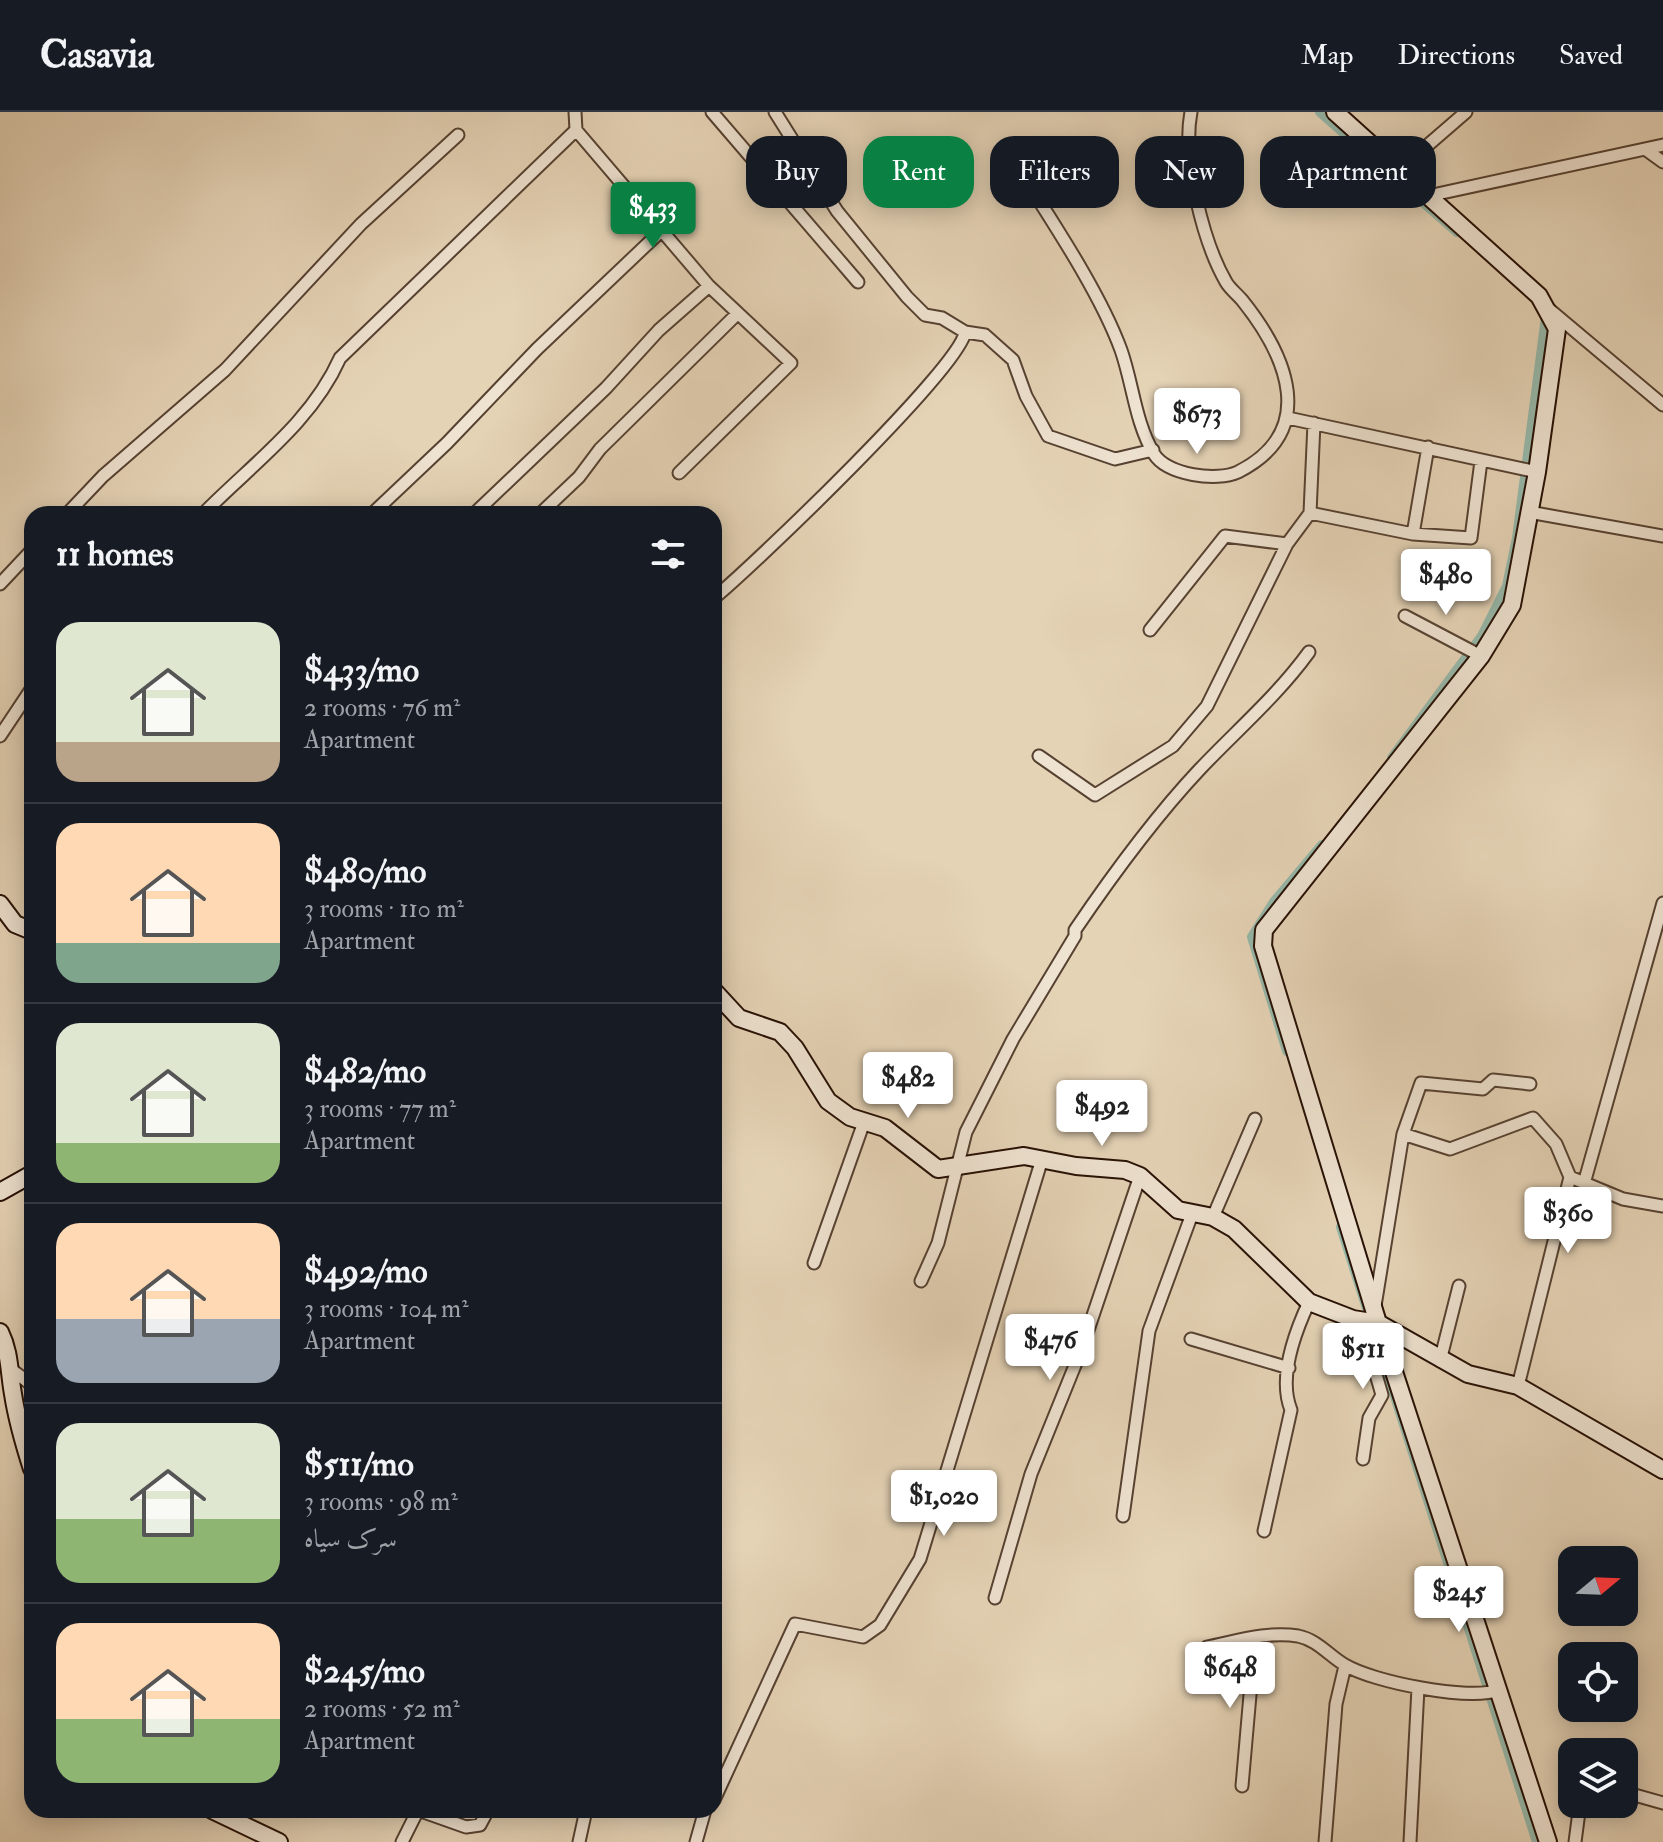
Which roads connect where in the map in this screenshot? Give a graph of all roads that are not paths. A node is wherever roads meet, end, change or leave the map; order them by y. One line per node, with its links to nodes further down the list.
1 (575, 112): 7 (street)
2 (712, 112): 18 (street)
3 (775, 112): 22 (street)
4 (1191, 112): 24 (street)
5 (1335, 112): 9 (street)
6 (1466, 112): 10 (street)
7 (576, 130): 17 (street); 32 (street)
8 (458, 135): 31 (street)
9 (1361, 136)
10 (1436, 138)
11 (1663, 145): 12 (street)
12 (1645, 149): 13 (street); 14 (street)
13 (1663, 162)
14 (1436, 194)
15 (1436, 203): 20 (street)
16 (1041, 208): 27 (street)
17 (660, 232): 19 (street); 33 (street)
18 (858, 282)
19 (709, 286): 21 (street); 34 (street)
20 (1547, 307): 23 (street); 29 (street)
21 (738, 313): 30 (street); 35 (street)
22 (965, 332): 27 (street); 43 (street)
23 (1663, 405)
24 (1288, 418): 25 (street); 27 (street)
25 (1314, 423): 26 (street); 37 (street)
26 (1428, 447): 28 (street); 38 (street)
27 (1153, 450)
28 (1481, 461): 29 (street); 38 (street)
29 (1529, 472): 36 (street)
30 (679, 473)
31 (75, 506)
32 (212, 506)
33 (380, 506)
34 (482, 506)
35 (548, 506)
36 (1529, 512): 39 (street); 47 (street)
37 (1310, 513): 38 (street); 40 (street)
38 (1413, 534)
39 (1663, 536)
40 (1287, 544): 45 (street); 50 (street)
41 (24, 558): 42 (street)
42 (0, 584)
43 (722, 591)
44 (1405, 616): 47 (street)
45 (1150, 630)
46 (1309, 652): 60 (street)
47 (1475, 652): 73 (street)
48 (24, 700): 49 (street)
49 (0, 736)
50 (1039, 756)
51 (1663, 903): 64 (street)
52 (0, 904): 53 (street)
53 (24, 928)
54 (722, 1000): 57 (street)
55 (1530, 1084): 58 (street)
56 (1255, 1119): 68 (street)
57 (864, 1122): 60 (street); 69 (street)
58 (1403, 1134): 62 (street); 73 (street)
59 (1042, 1159): 60 (street); 61 (street); 92 (street)
60 (957, 1169): 70 (street)
61 (1140, 1176): 67 (street); 86 (street)
62 (1570, 1177): 64 (street); 80 (street)
63 (24, 1178): 65 (street)
64 (1585, 1180): 66 (street)
65 (0, 1192)
66 (1663, 1206)
67 (1192, 1214): 68 (street); 84 (street)
68 (1213, 1217): 72 (street)
69 (814, 1263)
70 (921, 1281)
71 (1459, 1286): 76 (street)
72 (1309, 1302): 73 (street); 77 (street)
73 (1370, 1320): 76 (street); 82 (street); 91 (street)
74 (1, 1334): 78 (street)
75 (1191, 1339): 77 (street)
76 (1440, 1361): 80 (street)
77 (1289, 1368): 85 (street)
78 (12, 1370): 79 (street); 81 (street)
79 (24, 1379)
80 (1518, 1386): 83 (street)
81 (24, 1445)
82 (1363, 1459)
83 (1662, 1468)
84 (1123, 1516)
85 (1264, 1531)
86 (995, 1598)
87 (1255, 1638): 88 (street); 89 (street); 93 (street)
88 (1207, 1647)
89 (1345, 1666): 90 (street); 107 (street)
90 (1418, 1688): 91 (street); 108 (street)
91 (1494, 1691): 109 (street)
92 (722, 1783)
93 (1242, 1786)
94 (1638, 1796): 95 (street)
95 (1663, 1803)
96 (229, 1818): 103 (street)
97 (414, 1818): 104 (street)
98 (441, 1818): 99 (street)
99 (484, 1818)
100 (584, 1818): 105 (street)
101 (703, 1818): 106 (street)
102 (1578, 1818): 110 (street)
103 (279, 1842)
104 (402, 1842)
105 (579, 1842)
106 (696, 1842)
107 (1325, 1842)
108 (1410, 1842)
109 (1548, 1842)
110 (1575, 1842)

